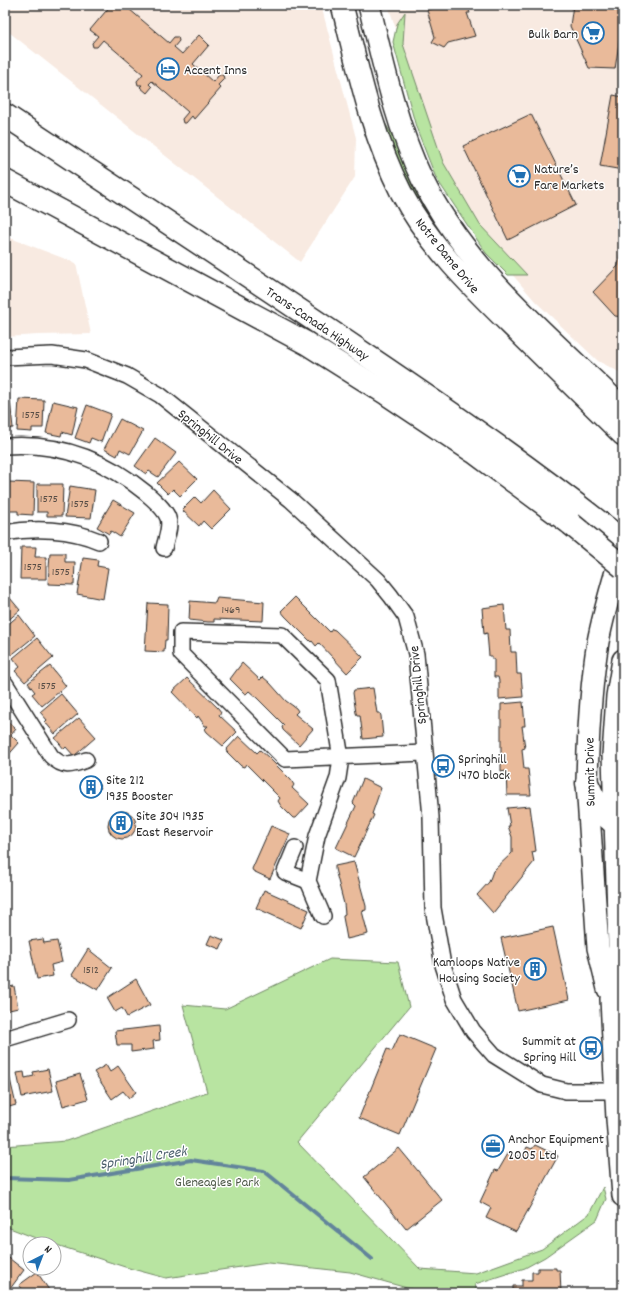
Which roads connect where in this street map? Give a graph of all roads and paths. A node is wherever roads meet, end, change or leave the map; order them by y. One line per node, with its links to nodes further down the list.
1 (342, 5): 9 (main road, Notre Dame Drive)
2 (369, 5): 6 (main road, Notre Dame Drive)
3 (5, 115): 11 (highway, Trans-Canada Highway)
4 (5, 180): 11 (highway, Trans-Canada Highway)
5 (5, 357): 20 (street, Springhill Drive)
6 (599, 384): 7 (main road); 8 (main road, Notre Dame Drive)
7 (623, 391)
8 (623, 408)
9 (623, 435)
10 (5, 446): 16 (street)
11 (577, 516): 14 (highway, Trans-Canada Highway); 17 (highway, Trans-Canada Highway, bridge)
12 (5, 533): 13 (street)
13 (98, 541)
14 (623, 542)
15 (623, 546): 23 (main road, Summit Drive)
16 (164, 548)
17 (623, 567)
18 (623, 660): 24 (main road, Summit Drive)
19 (5, 683): 22 (street)
20 (424, 752): 21 (street); 32 (street, Springhill Drive)
21 (341, 758): 21 (street); 26 (street)
22 (86, 760)
23 (587, 783): 24 (highway); 29 (main road, Summit Drive)
24 (619, 826): 27 (main road, Summit Drive)
25 (295, 848): 26 (street)
26 (308, 881): 28 (street)
27 (620, 891): 29 (main road, Summit Drive)
28 (323, 916)
29 (611, 999): 32 (main road, Summit Drive)
30 (68, 1020): 31 (street)
31 (5, 1039)
32 (615, 1090): 33 (main road, Summit Drive)
33 (623, 1196)

